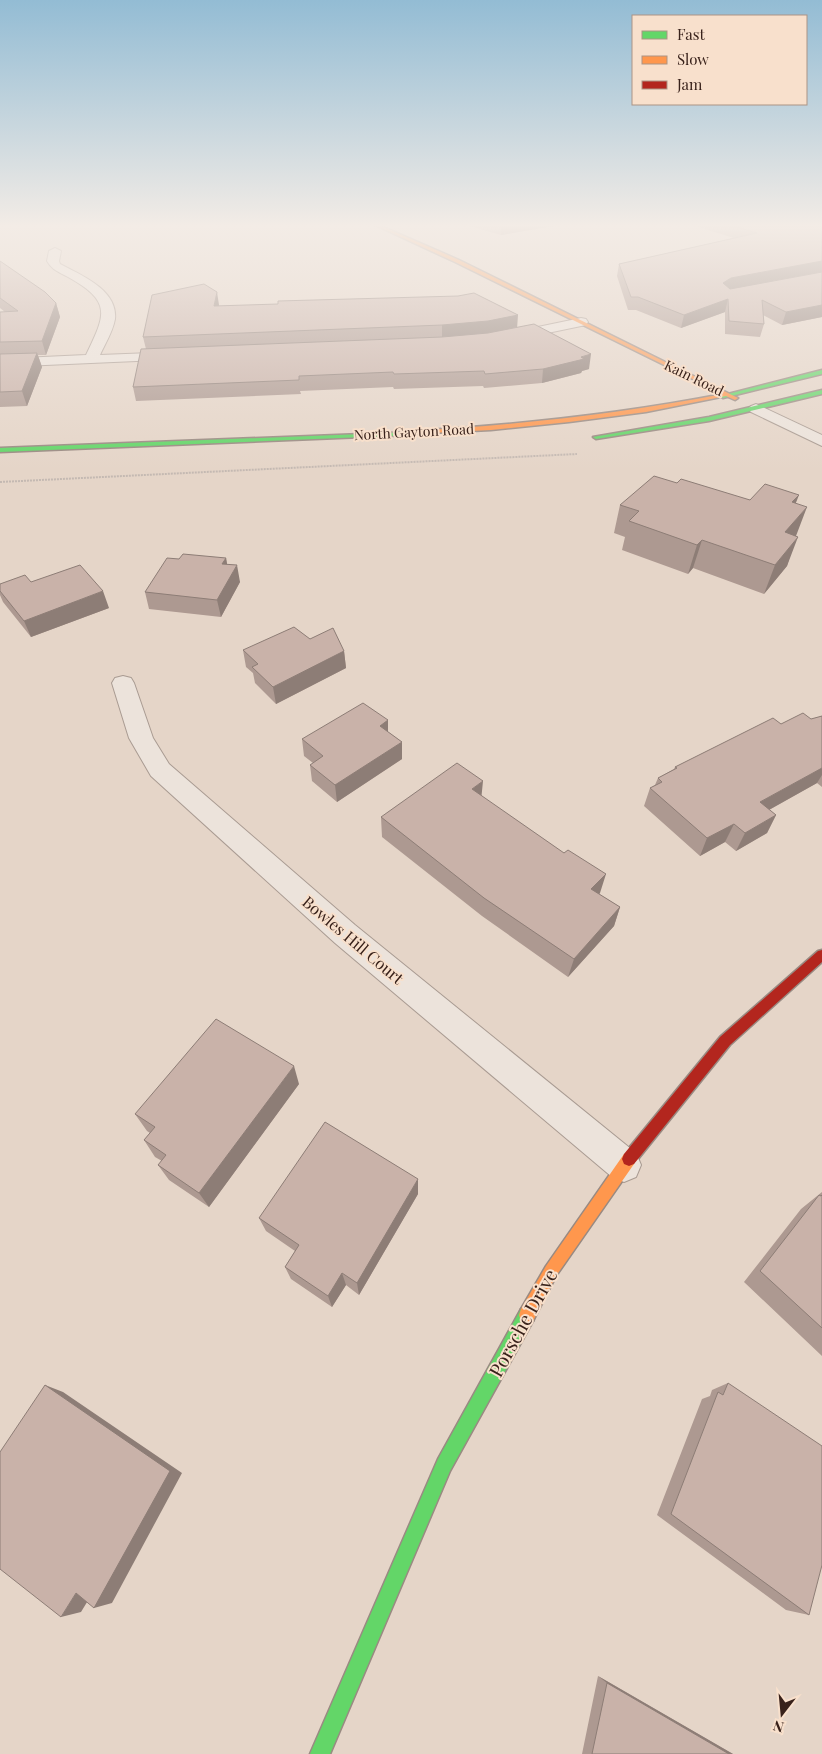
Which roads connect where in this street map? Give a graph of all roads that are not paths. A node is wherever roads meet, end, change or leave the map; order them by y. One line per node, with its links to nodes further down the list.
1 (108, 307): 6 (street)
2 (550, 307): 3 (main road, Kain Road)
3 (581, 322): 4 (street); 10 (main road, Kain Road)
4 (497, 339)
5 (189, 356): 6 (street)
6 (91, 360): 7 (street)
7 (0, 363)
8 (822, 372): 10 (main road, North Gayton Road)
9 (822, 392): 11 (main road)
10 (729, 395): 11 (main road, Kain Road); 14 (main road, North Gayton Road)
11 (756, 409): 12 (main road); 13 (street, Kain Road)
12 (583, 439)
13 (822, 441)
14 (0, 450)
15 (123, 683): 17 (street, Bowles Hill Court)
16 (822, 955): 17 (main road, Porsche Drive)
17 (624, 1165): 18 (main road, Porsche Drive)
18 (320, 1754)

